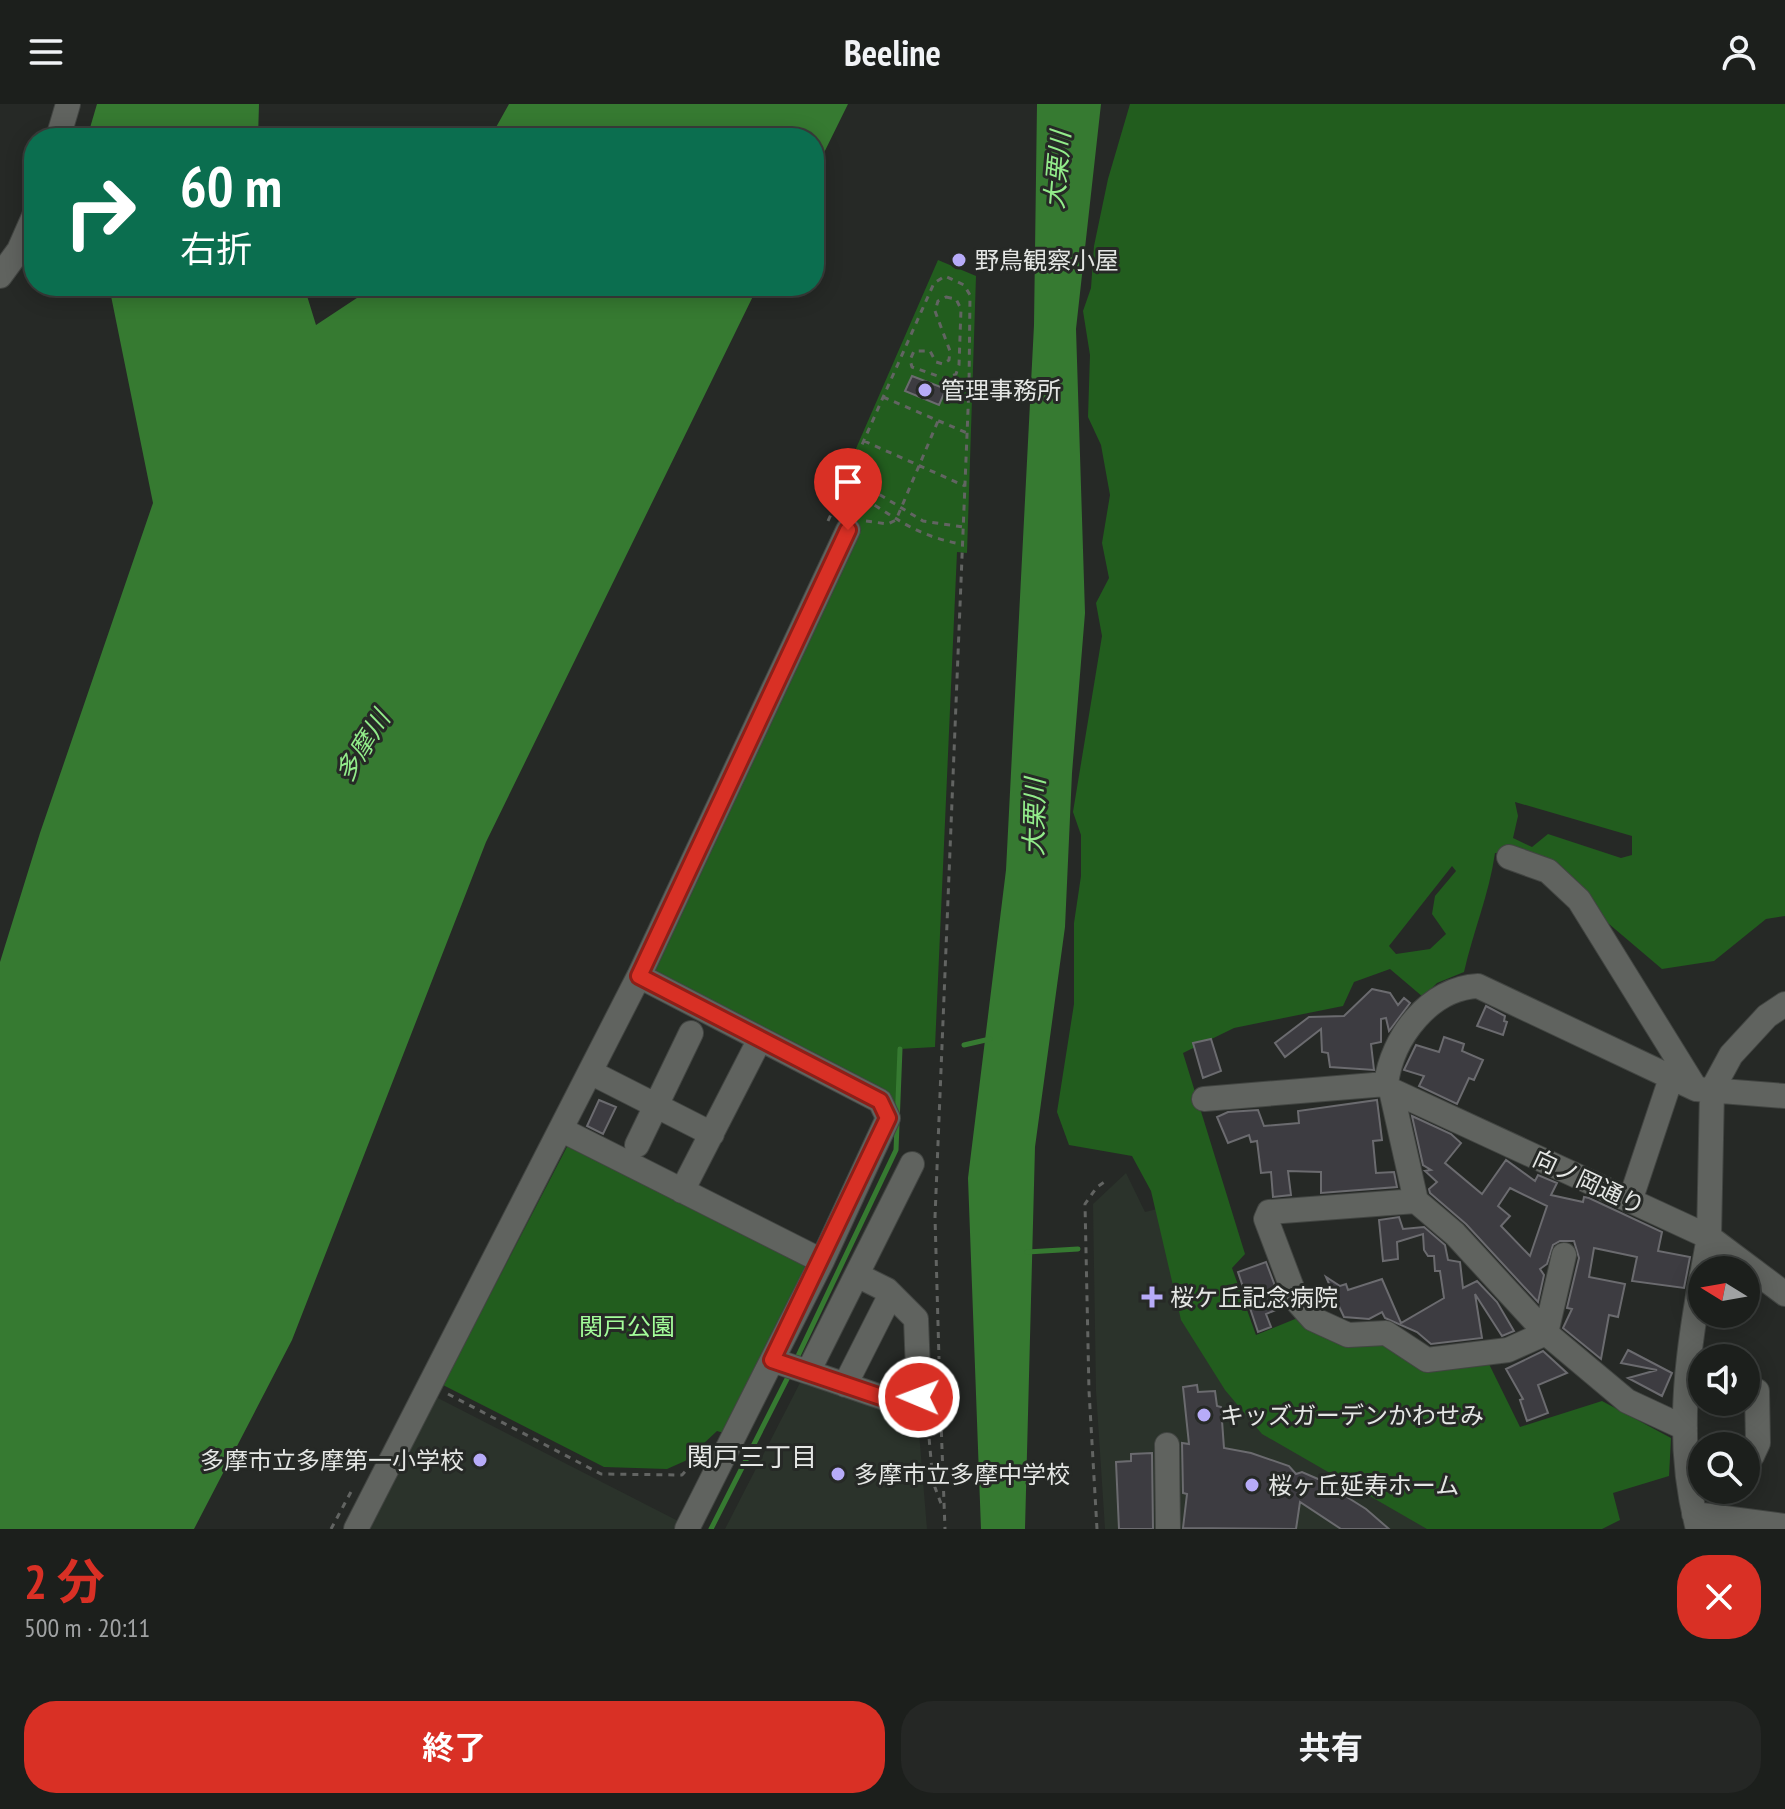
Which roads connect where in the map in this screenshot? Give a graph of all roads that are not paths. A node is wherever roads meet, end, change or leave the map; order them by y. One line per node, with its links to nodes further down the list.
1 (68, 104): 2 (street)
2 (61, 128)
3 (24, 239): 4 (street)
4 (0, 276)
5 (838, 526): 7 (street)
6 (1509, 857): 14 (street)
7 (639, 976): 10 (street); 11 (street)
8 (1785, 1004): 14 (street)
9 (691, 1033): 17 (street)
10 (760, 1039): 19 (street); 28 (street)
11 (590, 1072): 17 (street); 18 (street)
12 (1671, 1078): 13 (street); 14 (street); 24 (street)
13 (1388, 1087): 16 (street); 23 (street); 24 (street, 向ノ岡通り)
14 (1704, 1090): 15 (street); 25 (street)
15 (1785, 1096)
16 (1204, 1099)
17 (655, 1106): 19 (street); 20 (street)
18 (562, 1130): 22 (street); 43 (street)
19 (712, 1134): 22 (street)
20 (637, 1145)
21 (912, 1164): 29 (street)
22 (682, 1191): 28 (street)
23 (1416, 1201): 33 (street); 33 (street)
24 (1630, 1201): 25 (street, 向ノ岡通り)
25 (1709, 1237): 27 (street); 30 (street, 向ノ岡通り)
26 (1564, 1255): 33 (street)
27 (1705, 1256)
28 (822, 1261): 34 (street)
29 (857, 1275): 31 (street); 34 (street)
30 (1783, 1289)
31 (891, 1294): 35 (street); 35 (street)
32 (1691, 1328): 36 (street)
33 (1546, 1333): 37 (street)
34 (791, 1366): 35 (street); 44 (street)
35 (845, 1385)
36 (1691, 1432)
37 (1688, 1442)
38 (1167, 1445): 45 (street)
39 (1688, 1466): 40 (street)
40 (1688, 1489)
41 (1696, 1521): 42 (street)
42 (1785, 1526)
43 (356, 1529)
44 (687, 1529)
45 (1168, 1529)

